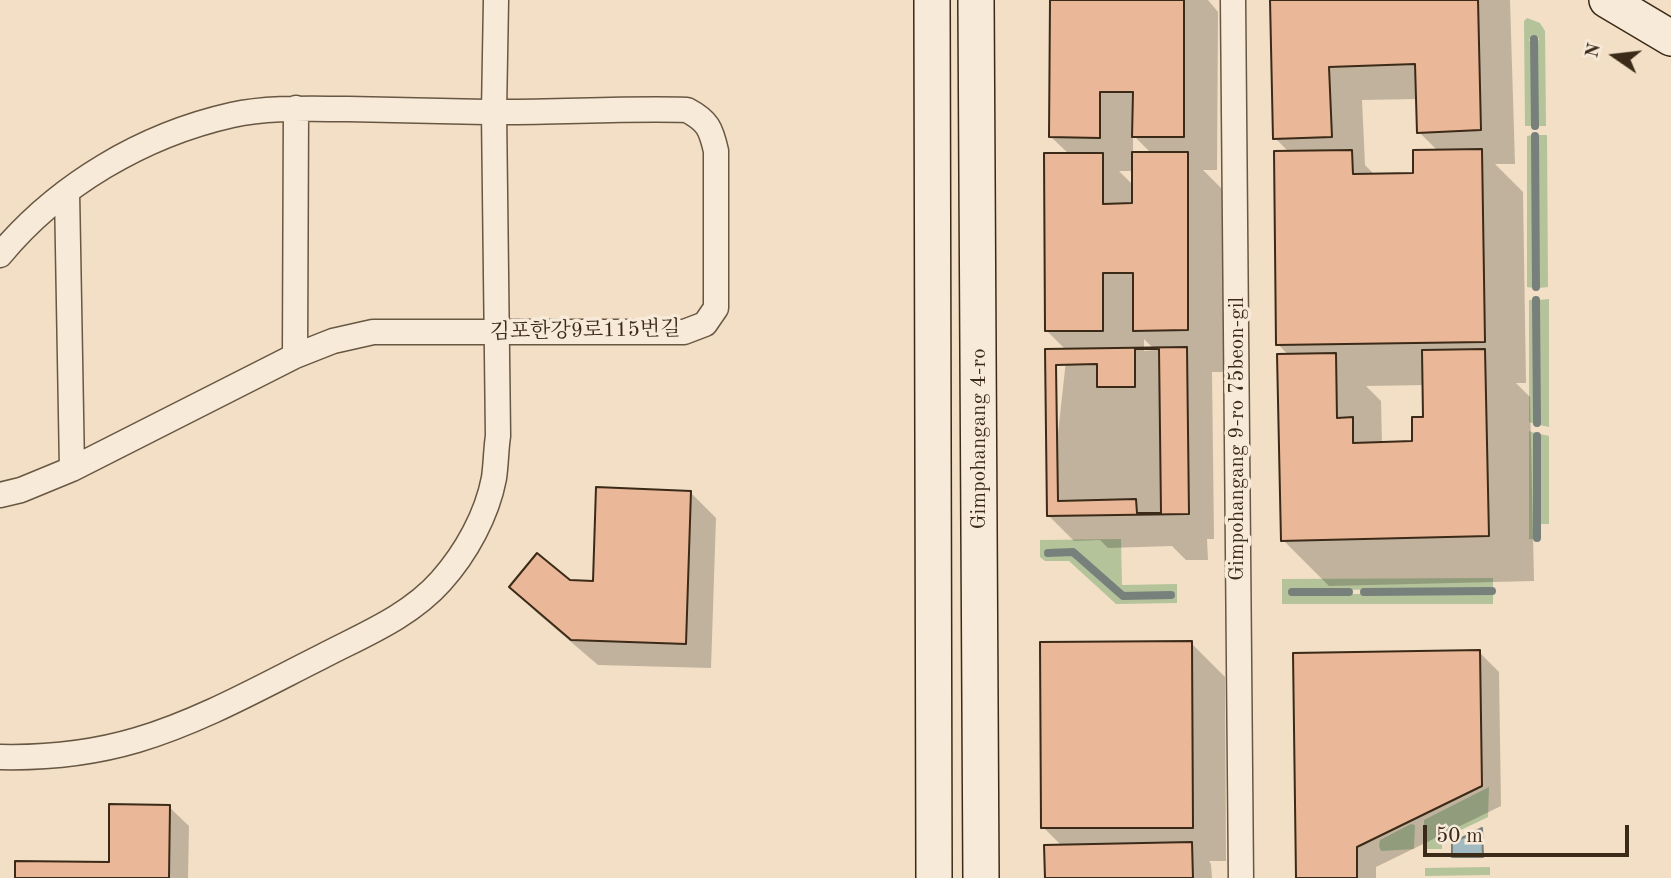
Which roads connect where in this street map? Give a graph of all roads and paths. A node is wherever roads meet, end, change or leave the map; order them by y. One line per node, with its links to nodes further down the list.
1 (496, 0): 8 (street)
2 (932, 0): 16 (street)
3 (976, 0): 17 (street, Gimpohangang 4-ro)
4 (1233, 0): 18 (street, Gimpohangang 9-ro 75beon-gil)
5 (1606, 0): 6 (street)
6 (1671, 38)
7 (296, 108): 8 (street, 김포한강9로115번길); 9 (street, 김포한강9로115번길); 12 (street)
8 (494, 112): 11 (street); 11 (street, 김포한강9로115번길)
9 (67, 192): 10 (street, 김포한강9로115번길); 13 (street)
10 (0, 255)
11 (496, 332): 12 (street, 김포한강9로115번길); 15 (street)
12 (295, 356): 13 (street, 김포한강9로115번길)
13 (72, 469): 14 (street, 김포한강9로115번길)
14 (0, 495)
15 (0, 757)
16 (934, 878)
17 (981, 878)
18 (1241, 878)

